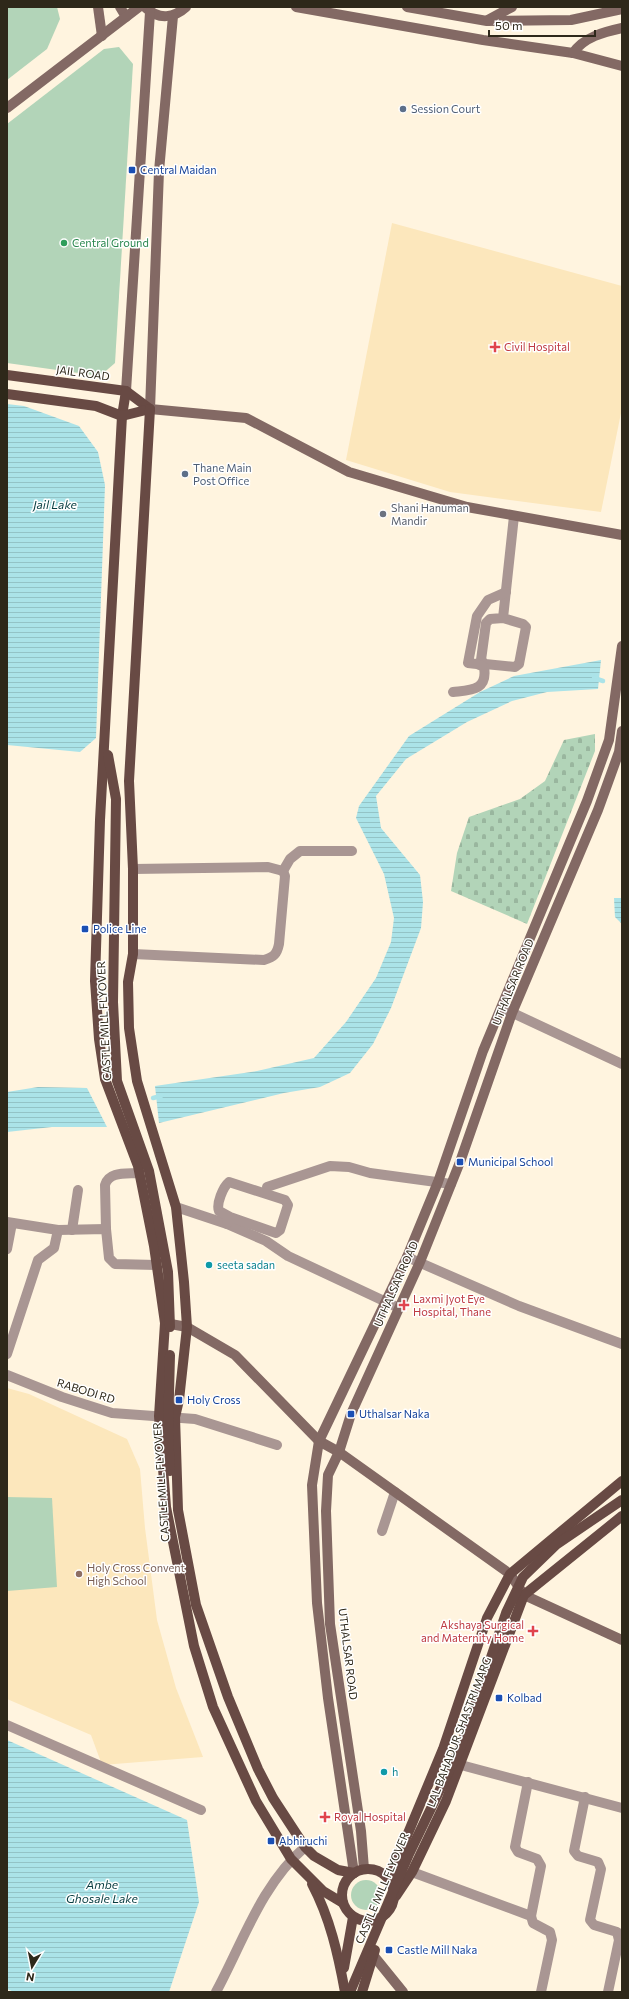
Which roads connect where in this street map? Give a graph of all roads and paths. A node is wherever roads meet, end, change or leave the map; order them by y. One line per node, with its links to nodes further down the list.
1 (98, 7): 14 (street)
2 (120, 7): 11 (street)
3 (139, 7): 11 (street)
4 (186, 7): 10 (street)
5 (296, 7): 15 (street)
6 (407, 7): 12 (street)
7 (512, 7): 12 (street)
8 (622, 9): 12 (street)
9 (147, 10): 10 (street); 19 (street)
10 (173, 16): 21 (street)
11 (126, 17): 14 (street)
12 (487, 21)
13 (622, 28): 15 (street)
14 (102, 36): 17 (street)
15 (573, 53): 16 (street)
16 (622, 66)
17 (7, 108)
18 (7, 375): 19 (main road, JAIL ROAD)
19 (126, 391): 21 (main road, JAIL ROAD); 22 (main road)
20 (7, 394): 22 (main road)
21 (150, 409): 22 (main road); 23 (street); 35 (main road)
22 (122, 416): 29 (main road)
23 (514, 516): 24 (street); 25 (street)
24 (622, 535)
25 (506, 592): 26 (street); 28 (street)
26 (503, 618): 26 (street)
27 (622, 646): 30 (street)
28 (453, 692)
29 (106, 719): 47 (main road); 110 (main road, CASTLE MILL FLYOVER)
30 (610, 726): 31 (street); 32 (street)
31 (622, 730): 33 (street, UTHALSAR ROAD)
32 (606, 745): 33 (street); 37 (street)
33 (620, 750): 38 (street, UTHALSAR ROAD)
34 (352, 850): 36 (street)
35 (133, 870): 36 (street); 39 (main road)
36 (283, 871): 39 (street)
37 (543, 908): 38 (street); 40 (street)
38 (554, 913): 41 (street, UTHALSAR ROAD)
39 (133, 954): 52 (main road)
40 (523, 959): 41 (street); 42 (street)
41 (533, 963): 43 (street, UTHALSAR ROAD)
42 (502, 1008): 43 (street); 44 (street)
43 (512, 1013): 45 (street); 46 (street, UTHALSAR ROAD)
44 (479, 1064): 46 (street); 48 (street)
45 (622, 1064)
46 (492, 1069): 49 (street, UTHALSAR ROAD)
47 (139, 1173): 57 (street); 65 (main road)
48 (438, 1182): 49 (street); 50 (street); 53 (street)
49 (451, 1184): 54 (street, UTHALSAR ROAD)
50 (267, 1187)
51 (78, 1190): 59 (street)
52 (176, 1207): 55 (street); 69 (main road)
53 (427, 1207): 54 (street); 63 (street)
54 (440, 1212): 64 (street, UTHALSAR ROAD)
55 (228, 1220): 60 (street); 60 (street); 61 (street)
56 (10, 1222): 58 (street); 62 (street)
57 (106, 1229): 59 (street); 65 (street)
58 (58, 1230): 59 (street); 71 (street)
59 (72, 1230)
60 (270, 1230): 61 (street)
61 (266, 1241): 66 (street)
62 (7, 1248)
63 (407, 1257): 64 (street); 66 (street)
64 (420, 1262): 67 (street, UTHALSAR ROAD); 70 (street)
65 (156, 1265): 68 (main road)
66 (384, 1301): 67 (street); 75 (street)
67 (399, 1308): 77 (street, UTHALSAR ROAD)
68 (165, 1324): 69 (street); 73 (main road)
69 (187, 1327): 74 (main road); 75 (street)
70 (622, 1344)
71 (7, 1354)
72 (7, 1375): 73 (street, RABODI RD)
73 (159, 1416): 74 (street, RABODI RD); 97 (main road)
74 (175, 1417): 76 (street, RABODI RD); 96 (main road)
75 (318, 1441): 77 (street); 80 (street)
76 (277, 1445)
77 (339, 1452): 79 (street); 81 (street, UTHALSAR ROAD)
78 (622, 1482): 85 (main road, LAL BAHADUR SHASTRI MARG)
79 (395, 1492): 84 (street); 85 (street)
80 (312, 1497): 81 (street); 89 (street)
81 (327, 1497): 88 (street, UTHALSAR ROAD)
82 (622, 1500): 111 (main road, CASTLE MILL FLYOVER)
83 (622, 1516): 86 (main road)
84 (382, 1531)
85 (510, 1574): 86 (street); 101 (main road, LAL BAHADUR SHASTRI MARG)
86 (524, 1595): 87 (street); 91 (main road, LAL BAHADUR SHASTRI MARG)
87 (622, 1640)
88 (341, 1697): 89 (street); 98 (street, UTHALSAR ROAD)
89 (328, 1698): 100 (street)
90 (7, 1725): 95 (street)
91 (461, 1765): 92 (street); 99 (main road, LAL BAHADUR SHASTRI MARG)
92 (528, 1782): 93 (street); 104 (street)
93 (584, 1797): 94 (street); 115 (street)
94 (622, 1808)
95 (201, 1810)
96 (305, 1847): 97 (street); 100 (main road)
97 (291, 1859): 103 (main road); 108 (street)
98 (364, 1869): 100 (main road); 101 (main road)
99 (412, 1872): 102 (main road, LAL BAHADUR SHASTRI MARG); 104 (street)
100 (354, 1873): 103 (main road)
101 (389, 1879): 102 (main road)
102 (394, 1899): 106 (main road)
103 (343, 1903): 105 (main road)
104 (531, 1916): 114 (street)
105 (353, 1917): 106 (main road); 109 (main road)
106 (384, 1917): 107 (main road)
107 (374, 1955): 112 (main road); 113 (street)
108 (216, 1992)
109 (341, 1992)
110 (345, 1992)
111 (350, 1992)
112 (362, 1992)
113 (403, 1992)
114 (541, 1992)
115 (608, 1992)

